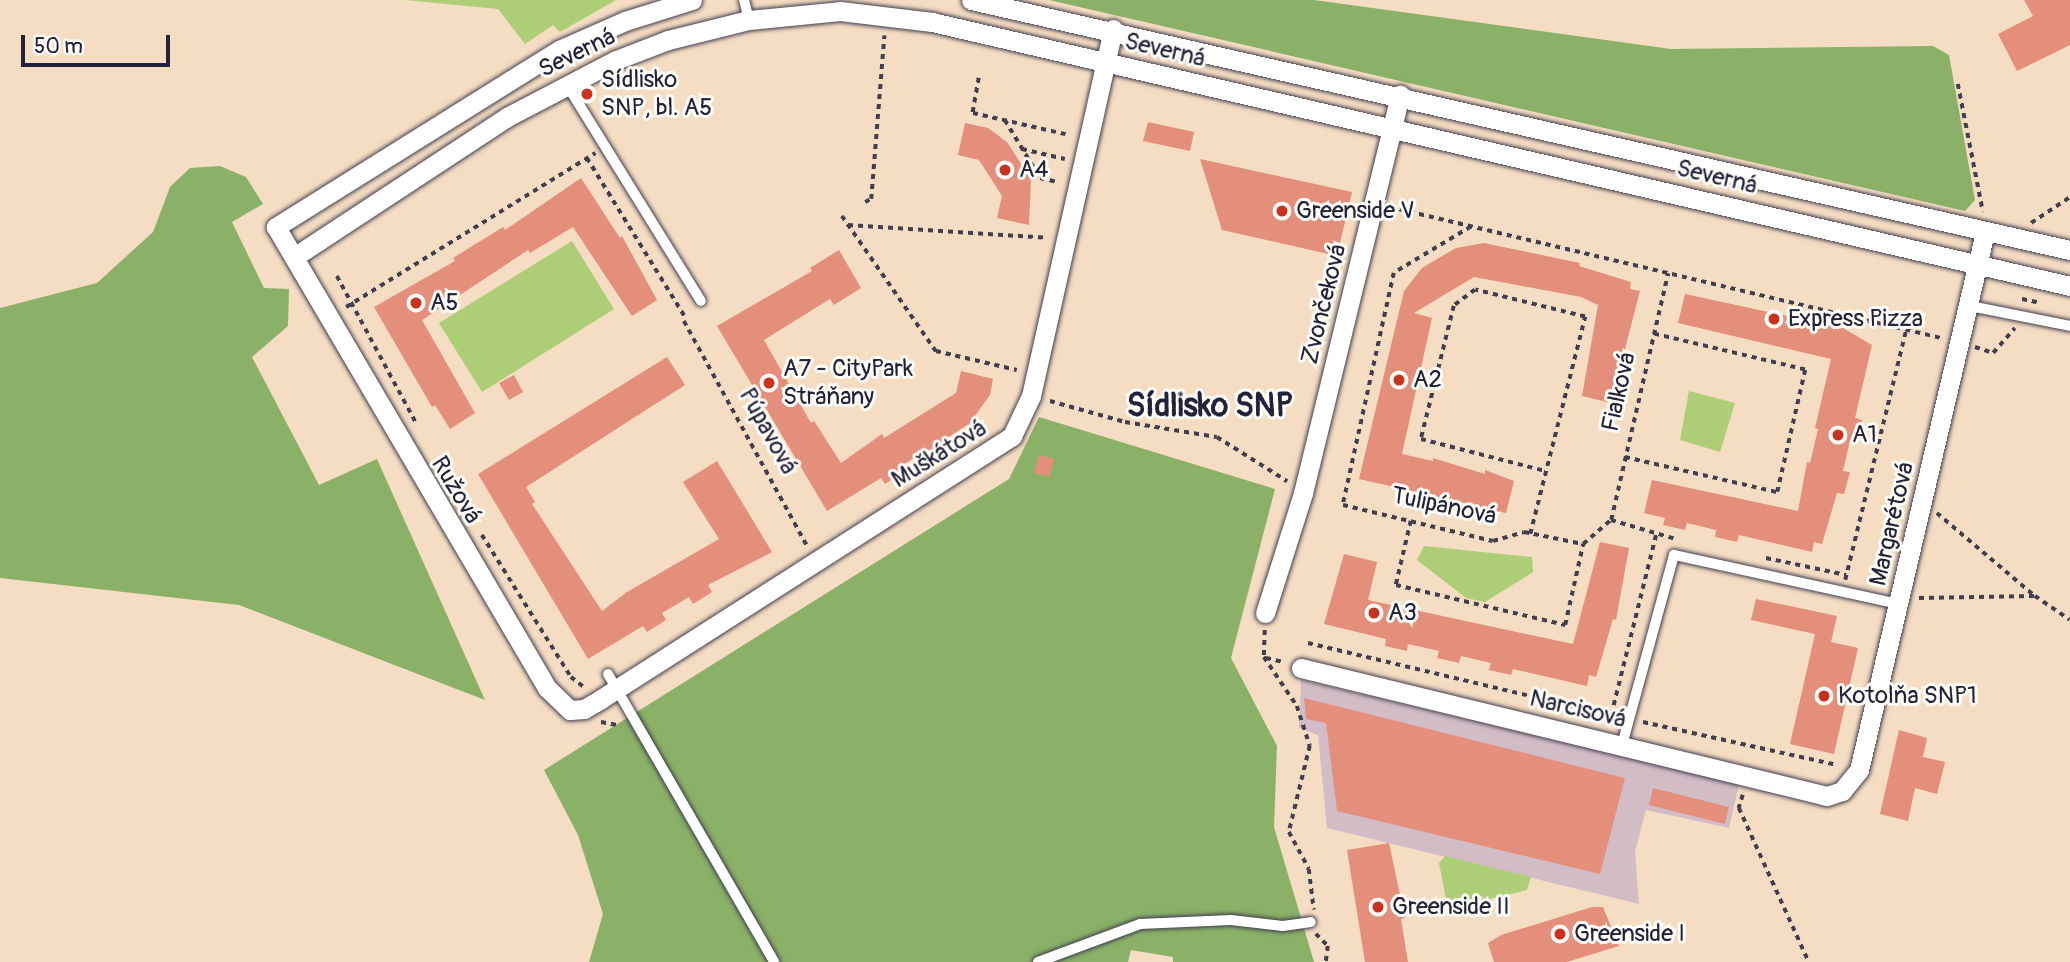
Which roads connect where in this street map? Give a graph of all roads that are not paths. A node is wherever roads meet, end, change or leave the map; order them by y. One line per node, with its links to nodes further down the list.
1 (692, 0): 4 (street, Severná)
2 (744, 0): 5 (lane)
3 (971, 0): 6 (street, Severná)
4 (667, 4): 7 (street, Severná)
5 (749, 20): 8 (street, Severná); 9 (street, Severná)
6 (1114, 29): 8 (street, Muškátová); 10 (street, Severná)
7 (549, 56): 9 (street); 12 (street, Severná)
8 (1105, 62): 11 (street, Severná); 24 (street, Muškátová)
9 (566, 84): 15 (street, Severná); 18 (lane)
10 (1400, 95): 11 (street, Zvončeková); 13 (street, Severná)
11 (1392, 127): 16 (street, Severná); 22 (street, Zvončeková)
12 (276, 227): 15 (street, Ružová)
13 (1985, 232): 14 (street, Severná); 16 (street, Margarétová)
14 (2070, 250)
15 (294, 257): 24 (street, Ružová)
16 (1978, 263): 17 (street, Severná); 19 (street, Margarétová)
17 (2070, 285)
18 (701, 301)
19 (1970, 306): 20 (lane); 21 (street, Margarétová)
20 (2070, 326)
21 (1899, 601): 25 (lane); 26 (street, Margarétová)
22 (1265, 613)
23 (1301, 668): 25 (street, Narcisová)
24 (609, 687): 28 (lane)
25 (1622, 745): 26 (street, Narcisová)
26 (1842, 791)
27 (1311, 922): 29 (lane)
28 (774, 962)
29 (1038, 962)

